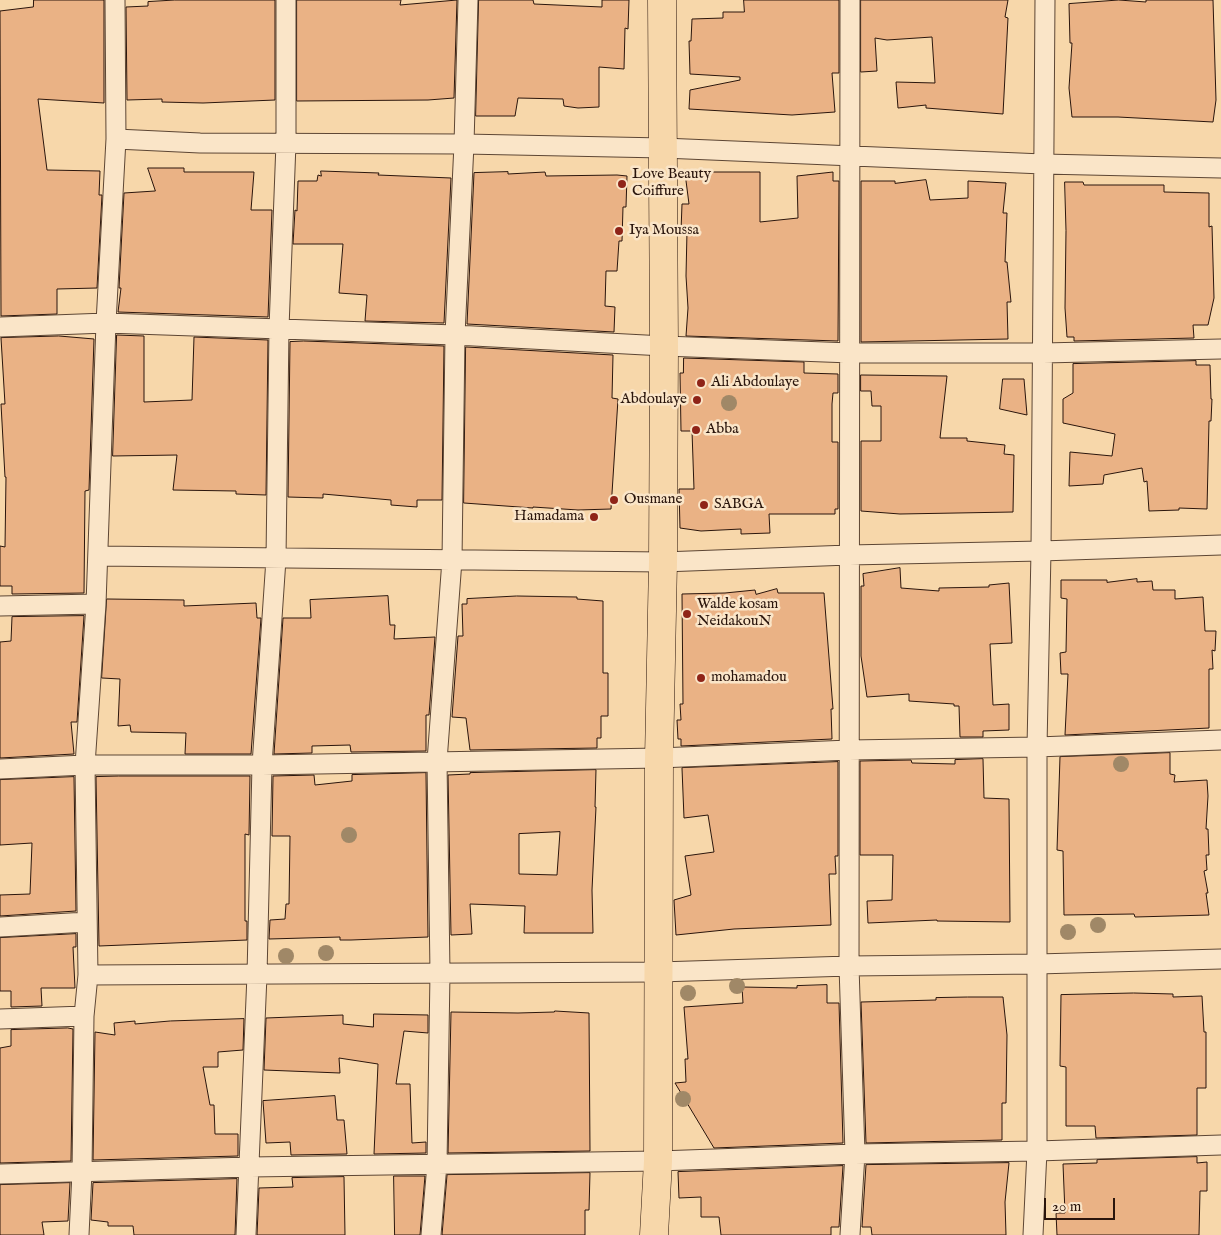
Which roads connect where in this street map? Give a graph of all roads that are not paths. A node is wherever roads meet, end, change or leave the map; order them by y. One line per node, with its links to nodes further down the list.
1 (115, 0): 7 (street)
2 (286, 0): 8 (street)
3 (468, 0): 9 (street)
4 (662, 0): 10 (main road)
5 (850, 0): 11 (street)
6 (1045, 0): 12 (street)
7 (116, 139): 8 (street); 14 (street)
8 (286, 142): 9 (street); 16 (street)
9 (464, 144): 10 (street); 17 (street)
10 (663, 148): 11 (street); 18 (main road)
11 (850, 155): 12 (street); 20 (street)
12 (1043, 164): 13 (street); 21 (street)
13 (1221, 168)
14 (106, 323): 15 (street); 16 (street); 25 (street)
15 (0, 327)
16 (279, 328): 17 (street); 26 (street)
17 (455, 335): 18 (street); 27 (street)
18 (664, 346): 20 (street); 28 (main road)
19 (1221, 349): 21 (street)
20 (851, 353): 21 (street); 24 (street)
21 (1043, 353): 23 (street)
22 (1221, 546): 23 (street)
23 (1041, 551): 24 (street); 32 (street)
24 (848, 554): 28 (street); 33 (street)
25 (98, 556): 26 (street); 29 (street)
26 (276, 559): 27 (street); 37 (street)
27 (452, 560): 28 (street); 35 (street)
28 (663, 562): 34 (main road)
29 (96, 604): 30 (street); 36 (street)
30 (0, 606)
31 (1221, 740): 32 (street)
32 (1038, 747): 33 (street); 42 (street)
33 (849, 750): 34 (street); 43 (street)
34 (658, 758): 35 (street); 44 (main road)
35 (437, 761): 37 (street); 45 (street)
36 (85, 764): 37 (street); 38 (street); 39 (street)
37 (262, 765): 47 (street)
38 (0, 769)
39 (87, 922): 40 (street); 46 (street)
40 (0, 927)
41 (1221, 959): 42 (street)
42 (1038, 964): 43 (street); 51 (street)
43 (849, 966): 44 (street); 52 (street)
44 (659, 972): 45 (street); 53 (main road)
45 (440, 973): 47 (street); 54 (street)
46 (88, 975): 47 (street); 48 (street)
47 (257, 975): 55 (street)
48 (84, 1016): 49 (street); 56 (street)
49 (0, 1019)
50 (1221, 1145): 51 (street)
51 (1037, 1151): 52 (street); 63 (street)
52 (855, 1154): 53 (street); 62 (street)
53 (658, 1161): 54 (street); 61 (main road)
54 (436, 1164): 55 (street); 60 (street)
55 (250, 1167): 56 (street); 59 (street)
56 (82, 1172): 57 (street); 58 (street)
57 (0, 1174)
58 (79, 1235)
59 (246, 1235)
60 (431, 1235)
61 (654, 1235)
62 (850, 1235)
63 (1033, 1235)

